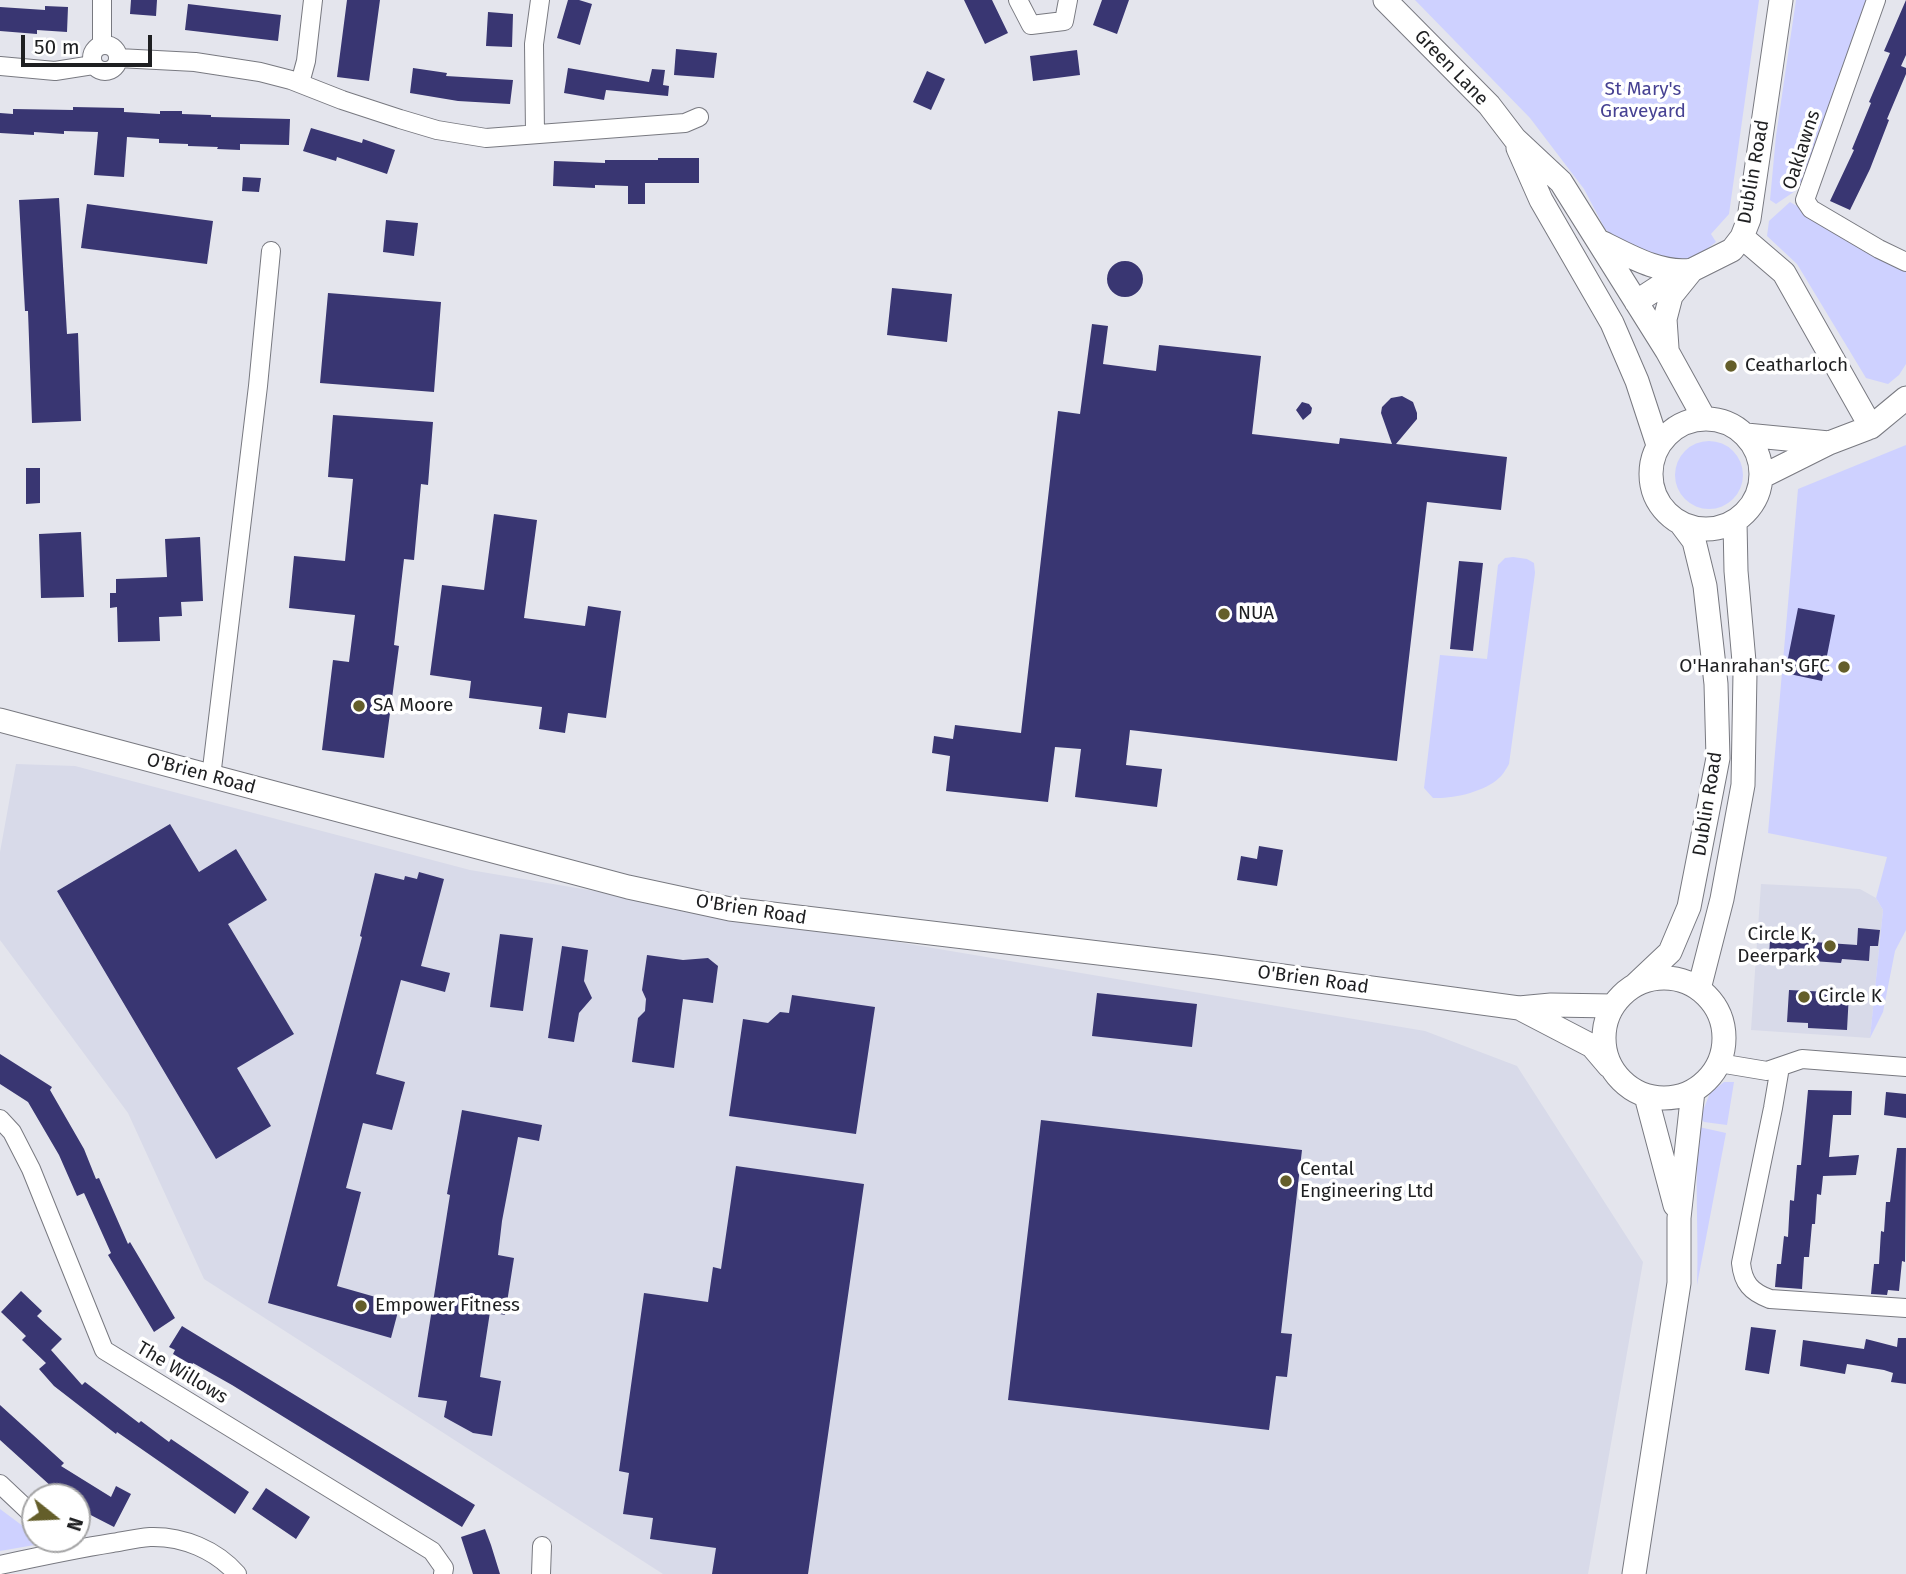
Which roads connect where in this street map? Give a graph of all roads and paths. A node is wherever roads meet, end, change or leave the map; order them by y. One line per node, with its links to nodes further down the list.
1 (102, 0): 9 (street)
2 (313, 0): 13 (street)
3 (540, 0): 15 (street)
4 (1018, 0): 5 (street)
5 (1068, 0)
6 (1385, 0): 16 (main road, Green Lane)
7 (1781, 0): 17 (main road, Dublin Road)
8 (1876, 0): 20 (street, Oaklawns)
9 (102, 45): 10 (street); 11 (street)
10 (118, 58): 11 (street); 13 (street)
11 (93, 65): 12 (street)
12 (0, 66)
13 (300, 83): 15 (street)
14 (699, 117): 15 (street)
15 (535, 134)
16 (1515, 139): 18 (main road); 23 (main road)
17 (1742, 237): 21 (main road, Dublin Road); 27 (main road)
18 (1599, 241): 21 (main road); 22 (main road)
19 (271, 251): 35 (street)
20 (1906, 262)
21 (1687, 271): 22 (main road); 24 (main road, Dublin Road)
22 (1639, 306): 23 (main road); 24 (main road)
23 (1612, 323): 30 (main road)
24 (1667, 351): 26 (main road)
25 (1906, 398): 27 (main road)
26 (1704, 418): 28 (main road); 30 (main road)
27 (1871, 427): 29 (main road)
28 (1746, 435): 29 (main road); 31 (main road)
29 (1829, 443): 31 (main road)
30 (1658, 445): 33 (main road)
31 (1761, 477): 32 (main road)
32 (1735, 522): 33 (main road); 37 (main road, Dublin Road)
33 (1682, 525): 36 (main road, Dublin Road)
34 (0, 720): 35 (main road, O'Brien Road)
35 (211, 776): 39 (main road, O'Brien Road)
36 (1634, 986): 37 (main road); 38 (main road)
37 (1699, 989): 40 (main road)
38 (1613, 1006): 39 (main road, O'Brien Road); 43 (main road)
39 (1519, 1008): 43 (main road, O'Brien Road)
40 (1719, 1063): 41 (street); 44 (main road)
41 (1780, 1067): 42 (street); 48 (street)
42 (1906, 1067)
43 (1615, 1073): 45 (main road)
44 (1693, 1091): 45 (main road); 47 (main road)
45 (1646, 1096): 47 (main road)
46 (0, 1119): 56 (street, The Willows)
47 (1679, 1218): 58 (main road)
48 (1906, 1308)
49 (0, 1484): 50 (street)
50 (21, 1504)
51 (91, 1542): 55 (street)
52 (542, 1546): 57 (street)
53 (42, 1553): 54 (street)
54 (0, 1565)
55 (237, 1574)
56 (443, 1574)
57 (541, 1574)
58 (1634, 1574)

